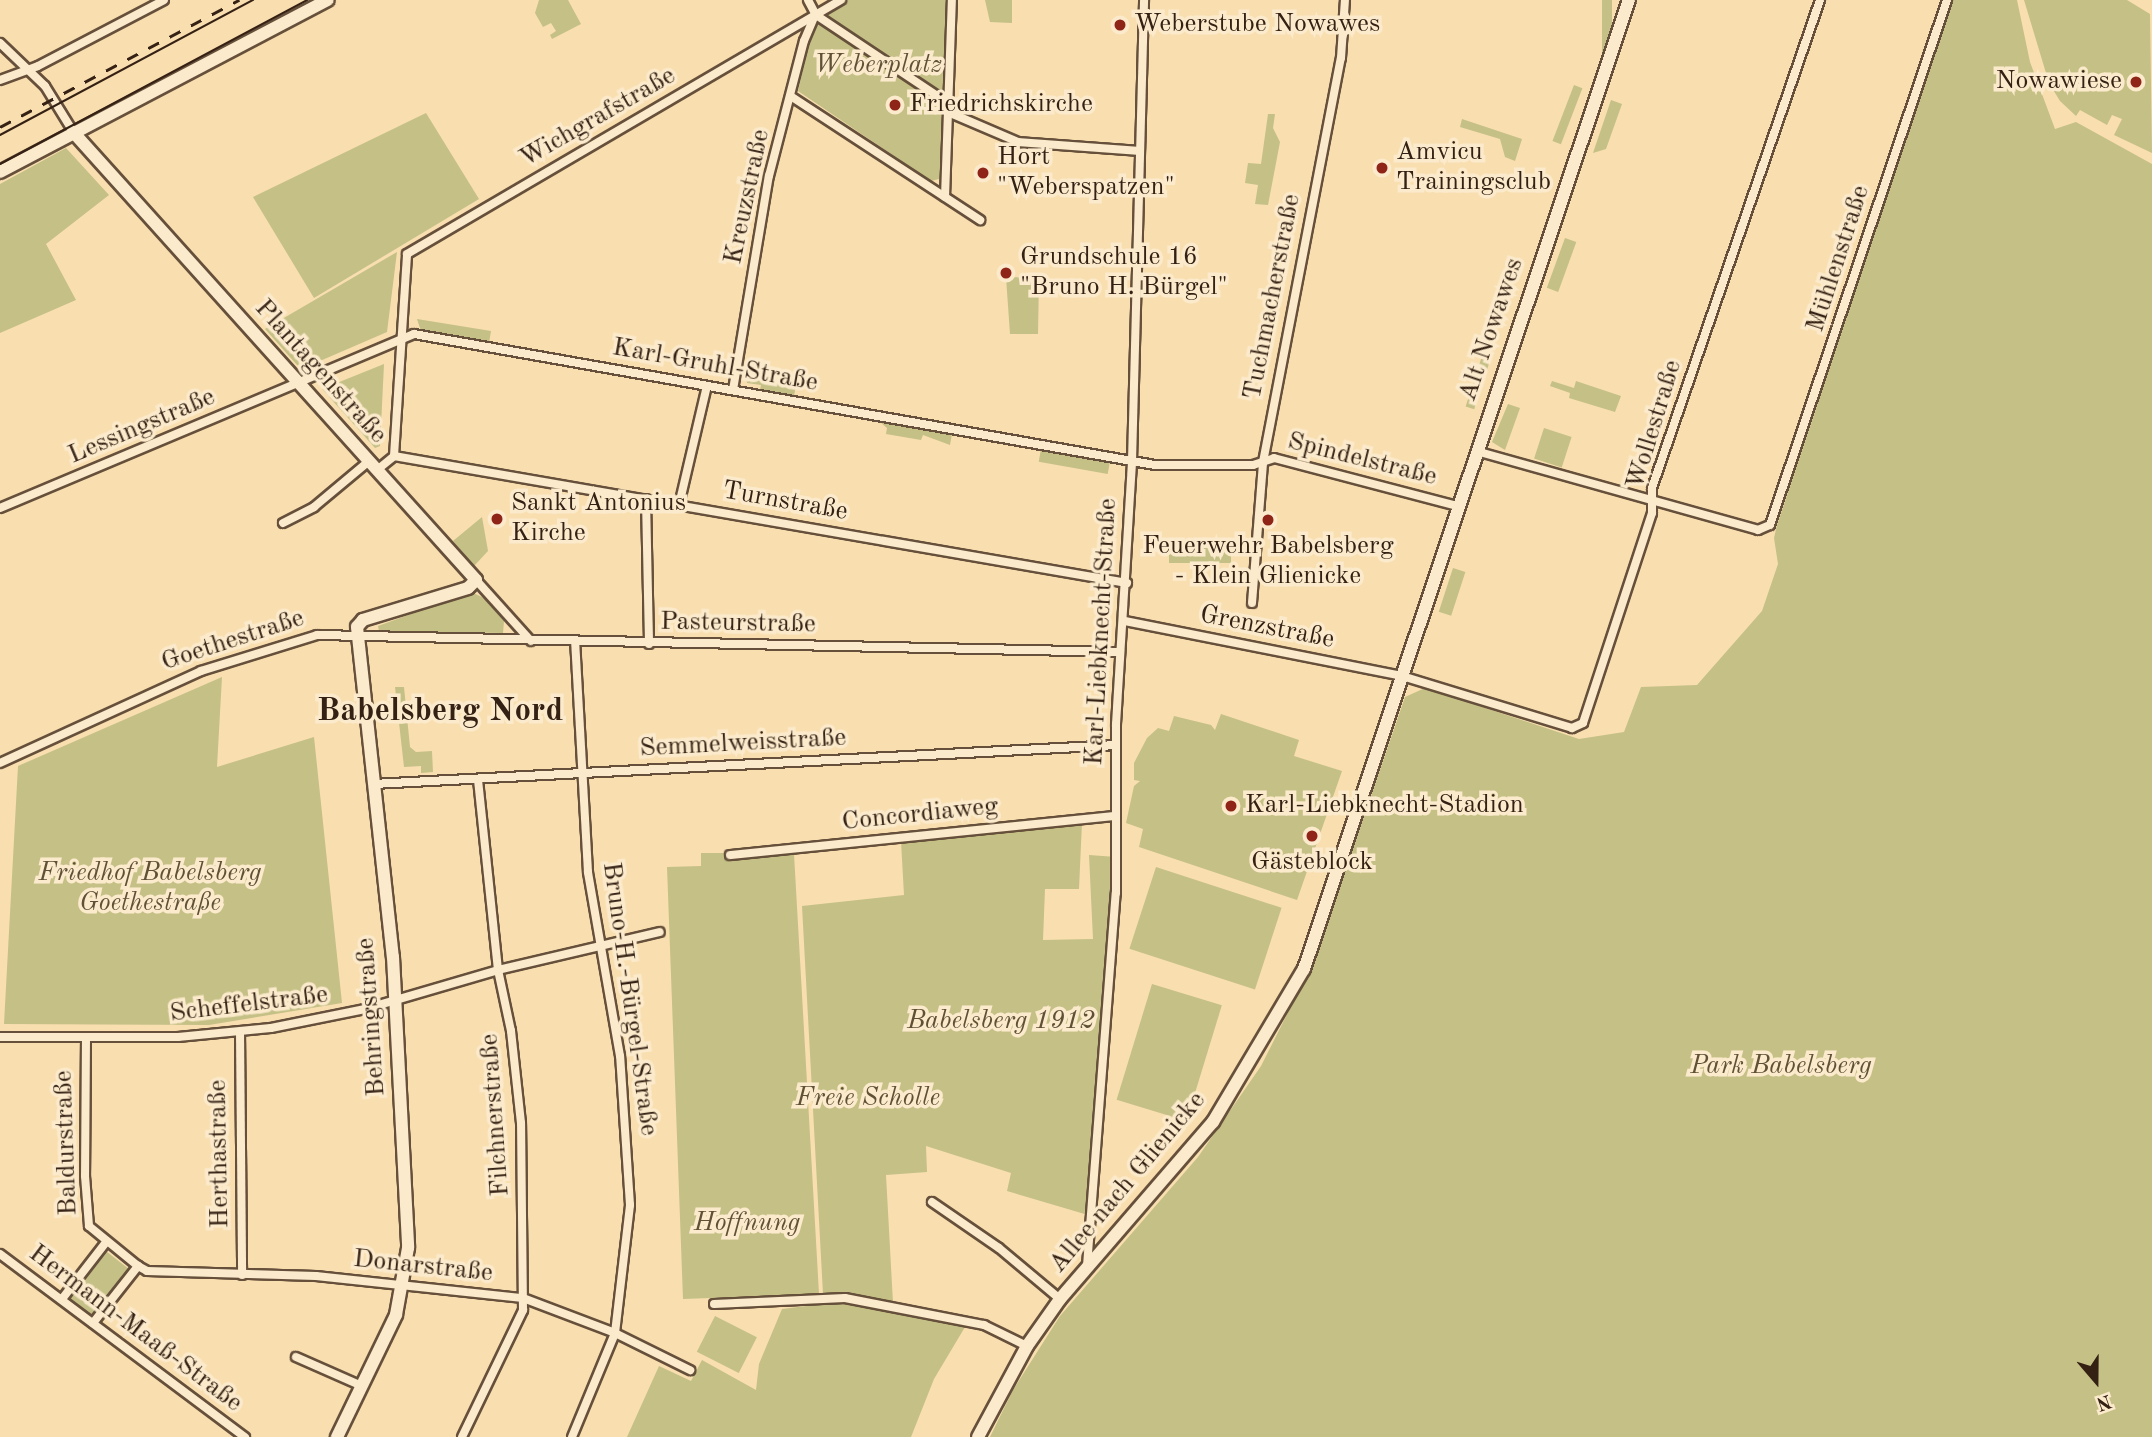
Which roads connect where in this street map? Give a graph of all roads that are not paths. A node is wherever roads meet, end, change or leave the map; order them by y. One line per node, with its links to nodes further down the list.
1 (164, 0): 13 (street)
2 (328, 0): 17 (street)
3 (808, 0): 11 (street)
4 (841, 0): 11 (street)
5 (952, 0): 16 (street)
6 (1144, 0): 18 (street, Karl-Liebknecht-Straße)
7 (1345, 0): 29 (street, Tuchmacherstraße)
8 (1629, 0): 26 (street, Alt Nowawes)
9 (1820, 0): 32 (street, Wollestraße)
10 (1947, 0): 32 (street, Mühlenstraße)
11 (816, 15): 15 (street, Kreuzstraße); 16 (street); 22 (street, Wichgrafstraße)
12 (0, 43): 13 (street)
13 (27, 71): 14 (street); 17 (street)
14 (0, 80)
15 (792, 97): 20 (street); 25 (street, Kreuzstraße)
16 (948, 108): 18 (street); 20 (street)
17 (74, 133): 19 (street); 23 (street, Plantagenstraße)
18 (1140, 151): 28 (street, Karl-Liebknecht-Straße)
19 (0, 172)
20 (945, 197): 21 (street)
21 (980, 219)
22 (401, 342): 23 (street, Karl-Gruhl-Straße); 24 (street, Karl-Gruhl-Straße); 27 (street)
23 (300, 384): 30 (street, Plantagenstraße); 35 (street, Lessingstraße)
24 (707, 386): 25 (street, Karl-Gruhl-Straße); 33 (street)
25 (733, 390): 28 (street, Karl-Gruhl-Straße)
26 (1475, 451): 32 (street); 34 (street, Alt Nowawes)
27 (394, 456): 30 (street); 31 (street, Turnstraße)
28 (1132, 461): 29 (street, Spindelstraße); 38 (street, Karl-Liebknecht-Straße)
29 (1263, 462): 34 (street, Spindelstraße); 39 (street, Tuchmacherstraße)
30 (373, 466): 36 (street); 37 (street, Plantagenstraße)
31 (646, 499): 33 (street, Turnstraße); 44 (street)
32 (1652, 501): 46 (street, Wollestraße)
33 (679, 505): 38 (street, Turnstraße)
34 (1457, 506): 46 (street, Alt Nowawes)
35 (0, 508)
36 (283, 523)
37 (476, 580): 41 (street); 42 (street, Plantagenstraße)
38 (1127, 583): 40 (street, Karl-Liebknecht-Straße)
39 (1252, 603)
40 (1125, 621): 45 (street, Karl-Liebknecht-Straße); 46 (street, Grenzstraße)
41 (356, 638): 42 (street, Pasteurstraße); 48 (street, Goethestraße); 51 (street, Behringstraße)
42 (531, 641): 43 (street, Pasteurstraße)
43 (575, 642): 44 (street, Pasteurstraße); 49 (street, Bruno-H.-Bürgel-Straße)
44 (649, 644): 45 (street, Pasteurstraße)
45 (1120, 652): 47 (street, Karl-Liebknecht-Straße)
46 (1402, 676): 65 (street, Allee nach Glienicke)
47 (1116, 745): 49 (street, Semmelweisstraße); 52 (street, Karl-Liebknecht-Straße)
48 (0, 762)
49 (582, 774): 50 (street, Semmelweisstraße); 55 (street, Bruno-H.-Bürgel-Straße)
50 (478, 779): 51 (street, Semmelweisstraße); 56 (street, Filchnerstraße)
51 (373, 784): 57 (street, Behringstraße)
52 (1115, 816): 53 (street, Concordiaweg); 65 (street, Karl-Liebknecht-Straße)
53 (730, 855)
54 (660, 932): 55 (street, Scheffelstraße)
55 (600, 945): 56 (street, Scheffelstraße); 73 (street, Bruno-H.-Bürgel-Straße)
56 (498, 970): 57 (street, Scheffelstraße); 68 (street, Filchnerstraße)
57 (396, 1001): 58 (street, Scheffelstraße); 67 (street, Behringstraße)
58 (240, 1032): 60 (street, Scheffelstraße); 66 (street, Herthastraße)
59 (0, 1037): 60 (street, Scheffelstraße)
60 (86, 1037): 62 (street, Baldurstraße)
61 (932, 1202): 70 (street)
62 (107, 1241): 64 (street, Baldurstraße); 69 (street)
63 (0, 1254): 69 (street, Hermann-Maaß-Straße)
64 (138, 1266): 66 (street, Donarstraße); 72 (street)
65 (1087, 1266): 70 (street, Allee nach Glienicke)
66 (242, 1275): 67 (street, Donarstraße)
67 (404, 1287): 68 (street, Donarstraße); 77 (street, Behringstraße)
68 (523, 1298): 73 (street, Donarstraße); 80 (street, Filchnerstraße)
69 (62, 1299): 72 (street, Hermann-Maaß-Straße)
70 (1060, 1299): 74 (street, Allee nach Glienicke)
71 (714, 1304): 74 (street)
72 (93, 1323): 78 (street, Hermann-Maaß-Straße)
73 (615, 1332): 76 (street, Donarstraße); 81 (street, Bruno-H.-Bürgel-Straße)
74 (1027, 1346): 82 (street, Allee nach Glienicke)
75 (296, 1357): 77 (street)
76 (690, 1370)
77 (362, 1386): 79 (street, Behringstraße)
78 (245, 1437)
79 (337, 1437)
80 (462, 1437)
81 (572, 1437)
82 (978, 1437)

